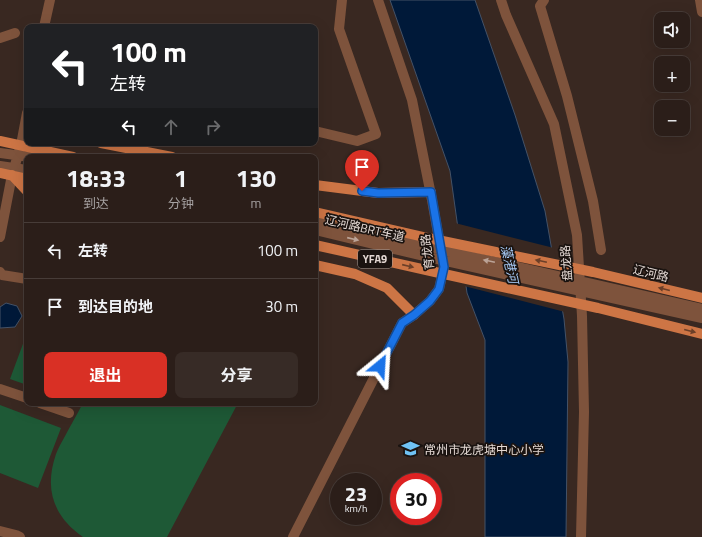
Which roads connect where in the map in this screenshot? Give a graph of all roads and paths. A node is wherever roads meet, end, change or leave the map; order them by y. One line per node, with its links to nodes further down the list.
1 (50, 0): 8 (street)
2 (342, 0): 11 (street)
3 (378, 0): 29 (street, 育龙路)
4 (500, 0): 53 (street, 盘龙路)
5 (544, 0): 35 (street)
6 (700, 0): 7 (street)
7 (702, 12)
8 (45, 24)
9 (15, 33): 10 (street)
10 (0, 38)
11 (318, 132)
12 (0, 141): 13 (main road)
13 (24, 144)
14 (24, 146): 20 (street)
15 (32, 146): 18 (main road)
16 (116, 146): 19 (main road)
17 (0, 153): 20 (street)
18 (62, 154)
19 (157, 154)
20 (18, 155): 21 (street); 24 (street)
21 (24, 156)
22 (0, 166): 24 (street)
23 (24, 170): 24 (street)
24 (13, 172): 25 (main road); 26 (main road); 28 (main road); 33 (street)
25 (0, 173)
26 (24, 178)
27 (318, 185): 29 (main road)
28 (24, 187)
29 (431, 192): 43 (street, 育龙路)
30 (318, 213): 41 (main road, 辽河路, one-way to 30)
31 (318, 222): 36 (street, 辽河路BRT车道)
32 (318, 231): 36 (street, 辽河路BRT车道, one-way to 36)
33 (0, 237)
34 (318, 246): 45 (main road, YFA9, one-way to 45)
35 (601, 250)
36 (431, 253): 40 (street)
37 (318, 266): 43 (main road)
38 (0, 272): 39 (street)
39 (24, 279)
40 (596, 289): 42 (street); 44 (street)
41 (702, 298)
42 (702, 309)
43 (414, 315): 52 (street, 育龙路)
44 (702, 318)
45 (702, 334)
46 (0, 389): 47 (street)
47 (24, 397)
48 (49, 406): 49 (street)
49 (69, 413)
50 (0, 531): 51 (street)
51 (20, 537)
52 (293, 537)
53 (581, 537)

